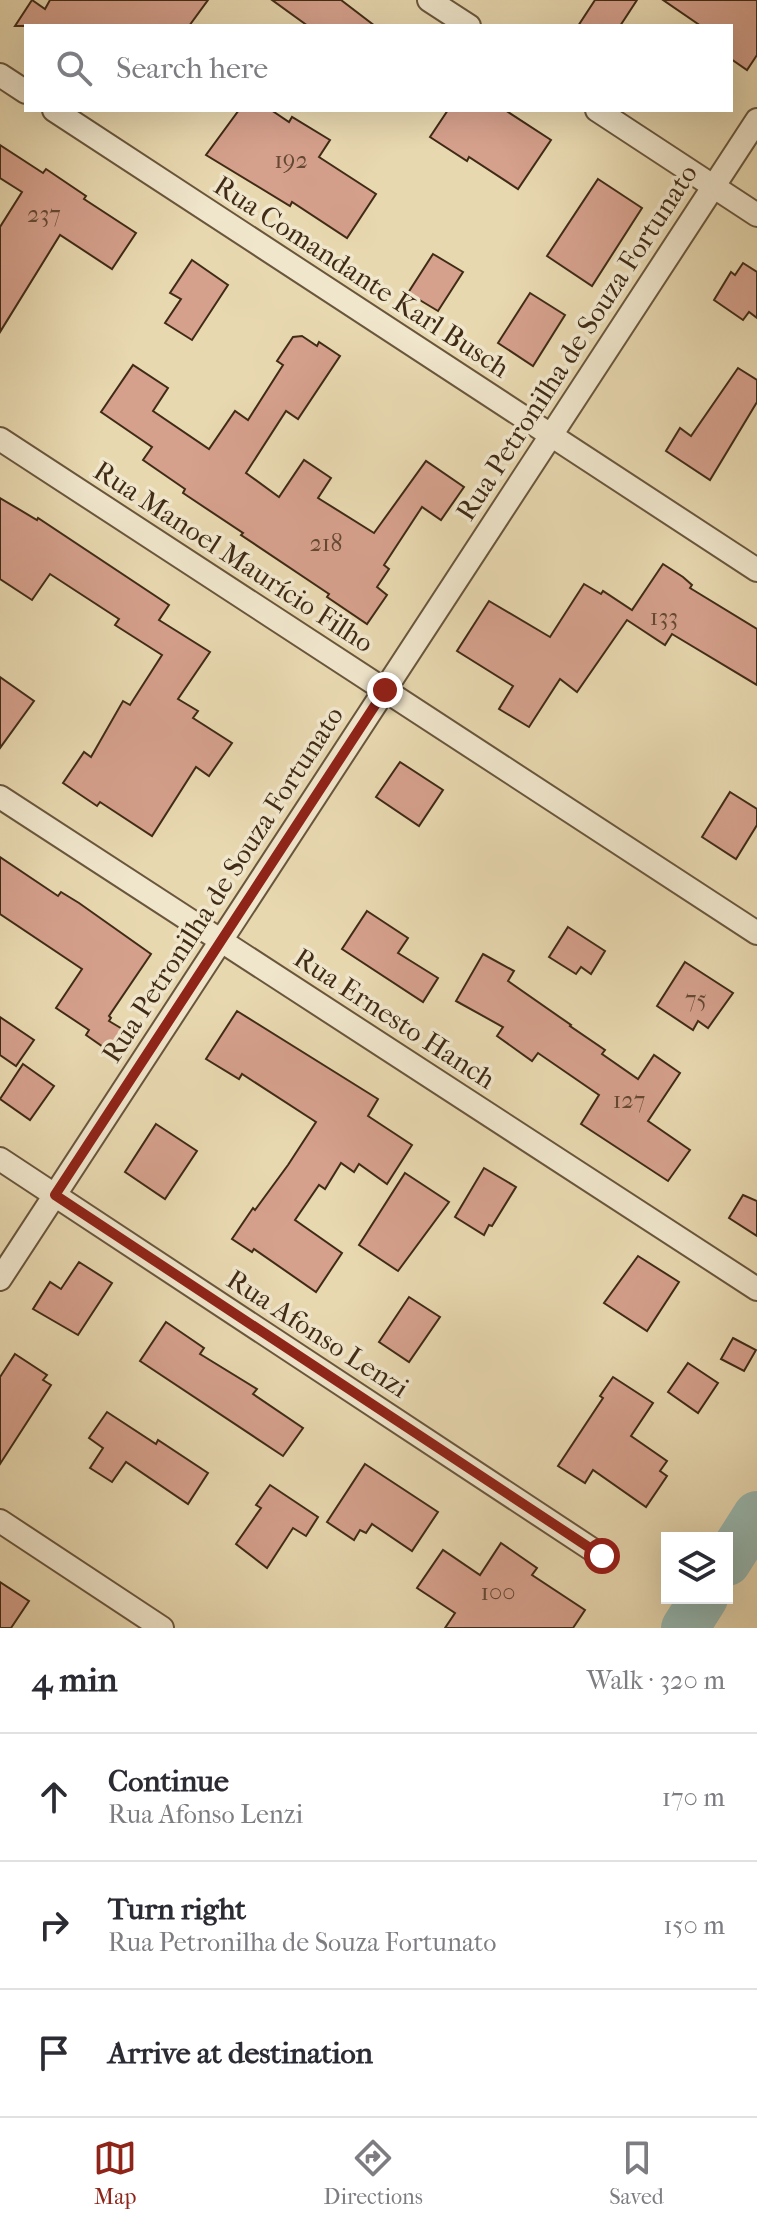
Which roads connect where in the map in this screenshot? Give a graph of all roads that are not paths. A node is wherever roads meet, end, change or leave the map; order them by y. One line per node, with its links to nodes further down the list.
1 (429, 0): 2 (street)
2 (466, 24)
3 (0, 75): 4 (street)
4 (24, 91)
5 (57, 112): 10 (street, Rua Comandante Karl Busch)
6 (600, 112): 8 (street)
7 (757, 120): 8 (street, Rua Petronilha de Souza Fortunato)
8 (714, 187): 9 (street); 10 (street, Rua Petronilha de Souza Fortunato)
9 (757, 215)
10 (551, 435): 12 (street, Rua Comandante Karl Busch); 13 (street, Rua Petronilha de Souza Fortunato)
11 (0, 439): 13 (street, Rua Manoel Maurício Filho)
12 (757, 570)
13 (385, 690): 15 (street, Rua Manoel Maurício Filho); 16 (street, Rua Petronilha de Souza Fortunato)
14 (0, 797): 16 (street, Rua Ernesto Hanch)
15 (757, 933)
16 (221, 941): 18 (street, Rua Petronilha de Souza Fortunato); 20 (street, Rua Ernesto Hanch)
17 (0, 1159): 18 (street, Rua Afonso Lenzi)
18 (55, 1195): 19 (street, Rua Petronilha de Souza Fortunato); 22 (street, Rua Afonso Lenzi)
19 (0, 1279)
20 (757, 1289)
21 (0, 1521): 23 (street)
22 (602, 1556)
23 (162, 1628)

